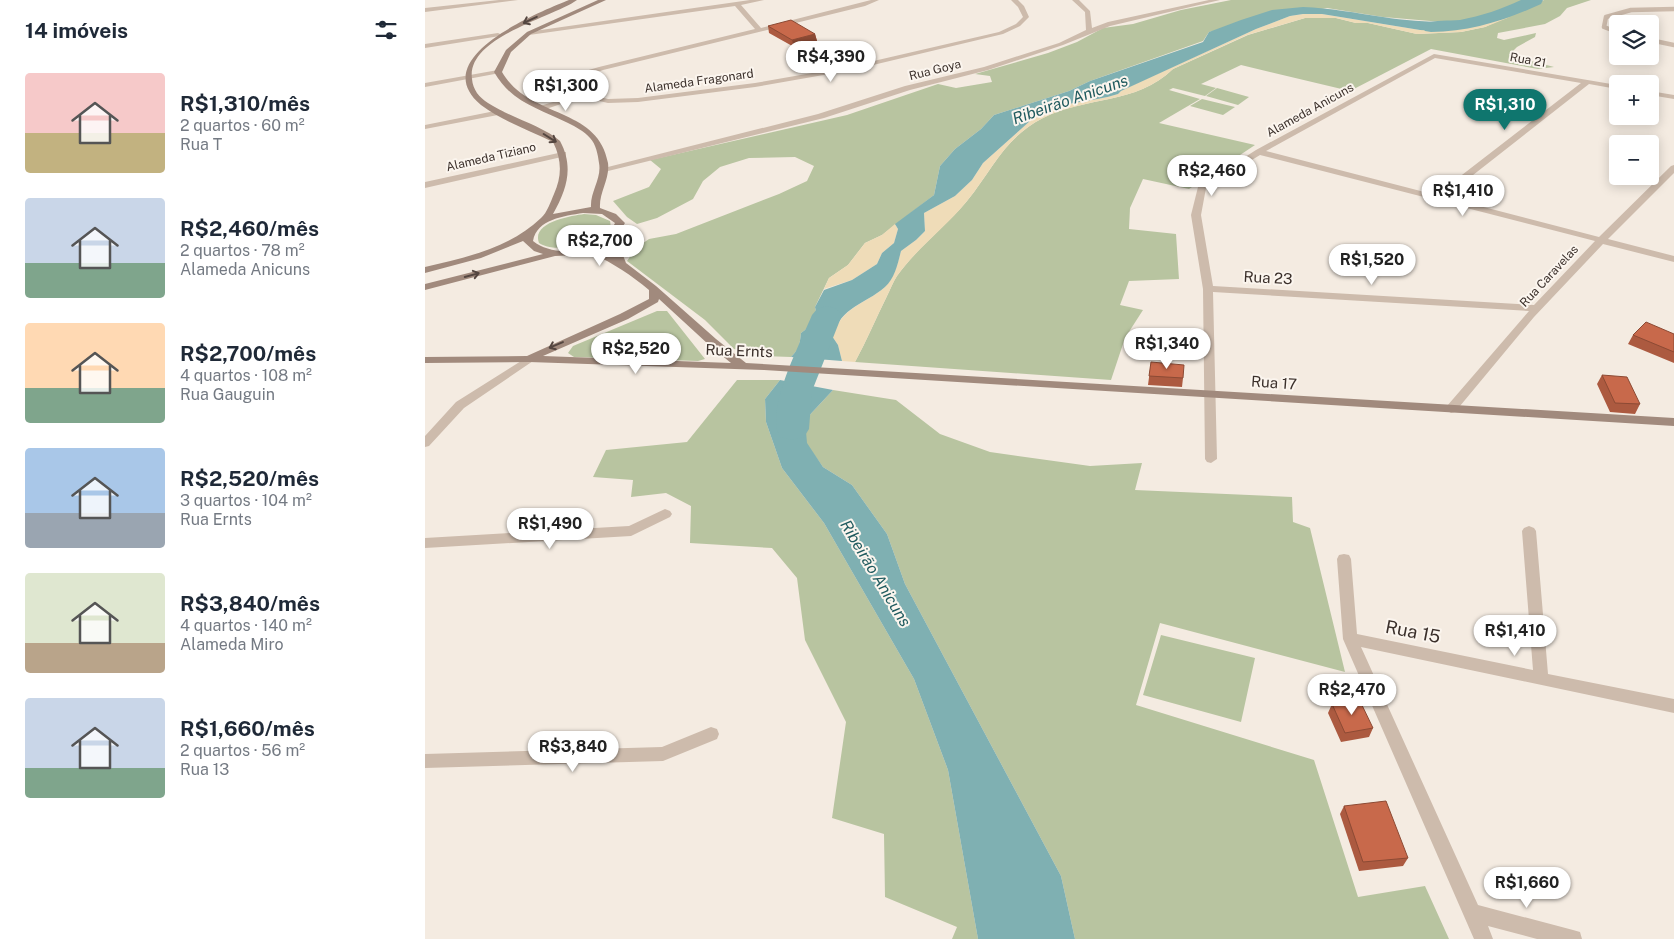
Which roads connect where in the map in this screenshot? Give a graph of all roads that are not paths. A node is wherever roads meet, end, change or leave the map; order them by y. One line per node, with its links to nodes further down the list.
1 (515, 0): 11 (street)
2 (574, 0): 18 (street, one-way to 18)
3 (603, 0): 17 (street)
4 (761, 0): 9 (street)
5 (876, 0): 15 (street)
6 (1014, 0): 30 (street, Alameda Fragonard)
7 (1075, 0): 16 (street)
8 (1217, 0): 16 (street, Rua Goya)
9 (731, 3): 15 (street); 17 (street)
10 (1674, 9): 13 (lane)
11 (425, 10)
12 (1609, 15): 14 (lane)
13 (1610, 15)
14 (1609, 28)
15 (759, 30): 28 (street)
16 (1089, 30): 39 (street, Rua Goya)
17 (529, 33): 23 (street)
18 (498, 35): 21 (street); 24 (street)
19 (1659, 42): 20 (lane)
20 (1674, 45)
21 (425, 46)
22 (1434, 56): 25 (street, Rua 21); 36 (street, Alameda Anicuns)
23 (498, 72): 24 (street); 32 (street)
24 (465, 78): 26 (street); 34 (street)
25 (1587, 82): 27 (street, Rua 21); 41 (street)
26 (425, 85)
27 (1609, 86)
28 (569, 88): 30 (street, Alameda Fragonard); 32 (street)
29 (1659, 94): 31 (street)
30 (582, 95): 33 (street)
31 (1674, 97)
32 (527, 101): 33 (street)
33 (543, 108): 39 (street)
34 (500, 112): 35 (street); 37 (street, one-way to 37)
35 (425, 127)
36 (1259, 152): 41 (street); 53 (street, Alameda Anicuns)
37 (563, 154): 40 (street, Alameda Tiziano); 43 (street)
38 (1674, 168): 46 (street, Rua Caravelas)
39 (604, 169): 42 (street)
40 (425, 185)
41 (1438, 198): 46 (street)
42 (596, 210): 43 (street); 45 (street)
43 (544, 221): 44 (street)
44 (528, 236): 48 (street); 51 (street)
45 (612, 237): 47 (street); 50 (street)
46 (1600, 240): 49 (street); 55 (street, Rua Caravelas)
47 (590, 249): 48 (street); 50 (street)
48 (555, 254): 52 (street, one-way to 48)
49 (1674, 259)
50 (621, 263): 54 (street)
51 (425, 270)
52 (425, 288)
53 (1208, 289): 55 (street, Rua 23); 60 (street, Alameda Anicuns)
54 (654, 290): 56 (street, one-way to 56); 58 (street)
55 (1535, 308): 61 (street, Rua Caravelas)
56 (529, 359): 57 (street, Rua Ernts); 58 (street, Rua Ernts); 63 (street)
57 (425, 360)
58 (743, 366): 59 (street, Rua Ernts)
59 (872, 373): 60 (street, Rua 17)
60 (1210, 393): 61 (street, Rua 17); 64 (street, Alameda Anicuns)
61 (1451, 409): 62 (street, Rua 17)
62 (1674, 422)
63 (425, 443)
64 (1211, 459)
65 (665, 514): 67 (street)
66 (1529, 531): 70 (street)
67 (425, 543)
68 (1344, 559): 69 (street)
69 (1350, 639): 70 (street, Rua 15); 74 (street)
70 (1541, 677): 71 (street, Rua 15)
71 (1674, 706)
72 (711, 734): 73 (street)
73 (425, 761)
74 (1471, 912): 75 (street); 76 (street)
75 (1483, 939)
76 (1573, 939)

